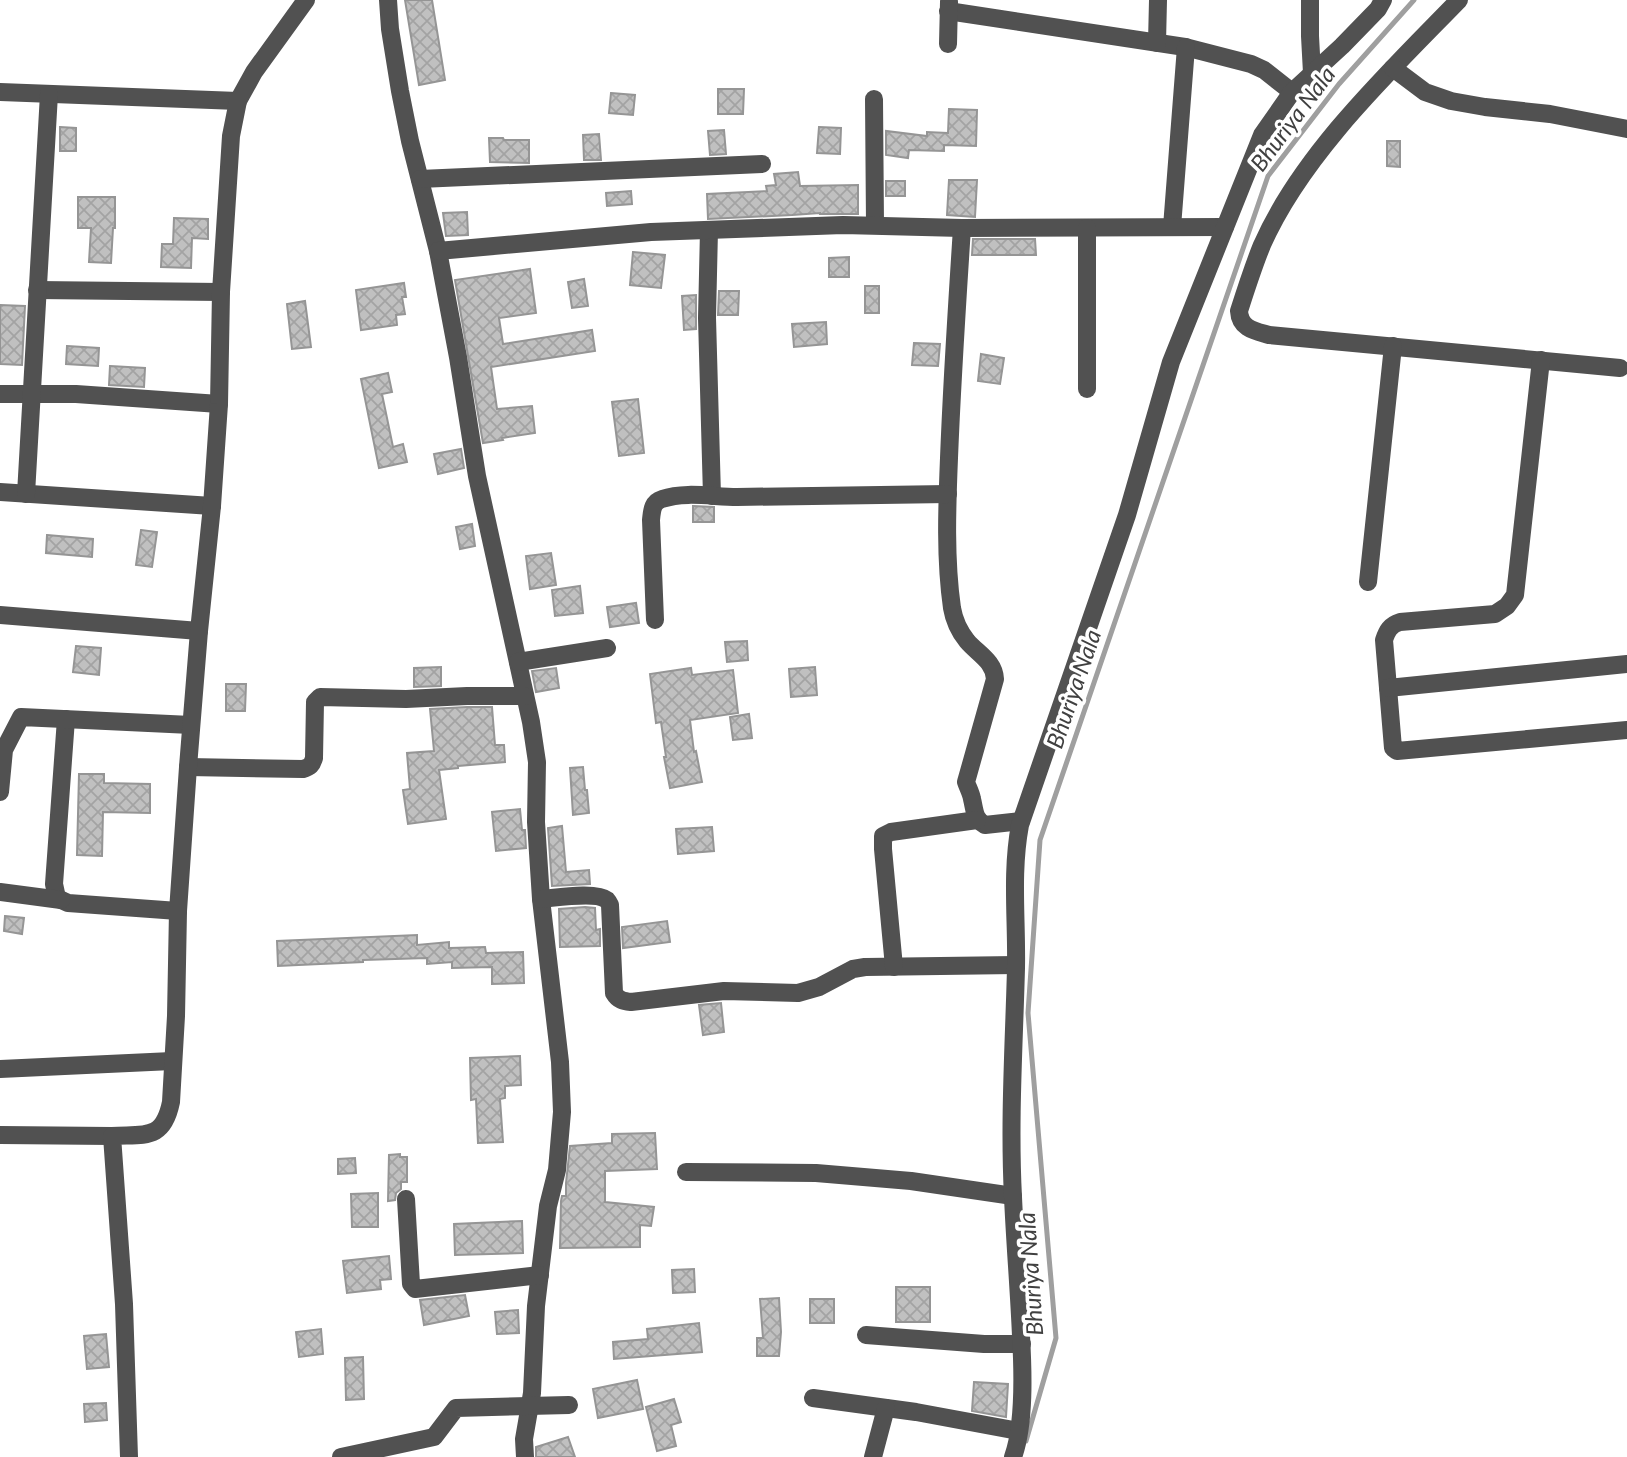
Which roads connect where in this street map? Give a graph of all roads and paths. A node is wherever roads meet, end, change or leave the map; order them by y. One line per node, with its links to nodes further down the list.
1 (306, 0): 17 (street)
2 (388, 0): 20 (street)
3 (1158, 0): 8 (street)
4 (1310, 0): 12 (street)
5 (1383, 0): 12 (street)
6 (1459, 0): 11 (street)
7 (949, 6): 8 (street); 9 (street)
8 (1157, 43): 10 (street)
9 (948, 44)
10 (1186, 47): 14 (street); 22 (street)
11 (1393, 68): 18 (street); 30 (street)
12 (1312, 73): 14 (street)
13 (0, 92): 15 (street)
14 (1292, 92): 23 (street)
15 (49, 94): 17 (street); 28 (street)
16 (874, 99): 21 (street)
17 (238, 101): 29 (street)
18 (1627, 129)
19 (762, 164): 20 (street)
20 (420, 179): 27 (street)
21 (875, 225): 24 (street); 26 (street)
22 (1172, 227): 23 (street); 25 (street)
23 (1225, 227): 57 (street)
24 (962, 228): 25 (street); 39 (street)
25 (1087, 228): 33 (street)
26 (709, 230): 27 (street); 40 (street)
27 (438, 251): 47 (street)
28 (37, 290): 29 (street); 35 (street)
29 (221, 292): 36 (street)
30 (1393, 346): 31 (street); 42 (street)
31 (1541, 360): 32 (street); 49 (street)
32 (1620, 368)
33 (1087, 389)
34 (0, 394): 35 (street)
35 (33, 394): 36 (street); 38 (street)
36 (219, 404): 41 (street)
37 (0, 492): 38 (street)
38 (26, 494): 41 (street)
39 (948, 494): 40 (street); 56 (street)
40 (712, 496): 44 (street)
41 (212, 506): 45 (street)
42 (1368, 582)
43 (0, 615): 45 (street)
44 (655, 620)
45 (199, 631): 52 (street)
46 (607, 648): 47 (street)
47 (518, 662): 50 (street)
48 (1627, 664): 49 (street)
49 (1388, 688): 53 (street)
50 (526, 696): 54 (street); 59 (street)
51 (66, 719): 52 (street); 55 (street); 60 (street)
52 (191, 726): 54 (street)
53 (1627, 730)
54 (188, 767): 61 (street)
55 (0, 792)
56 (977, 820): 57 (street); 63 (street)
57 (1021, 821): 62 (street)
58 (0, 892): 60 (street)
59 (541, 899): 63 (street); 71 (street)
60 (61, 901): 61 (street)
61 (178, 911): 64 (street)
62 (1016, 965): 63 (street); 69 (street)
63 (894, 967)
64 (172, 1061): 65 (street); 67 (street)
65 (0, 1069)
66 (0, 1135): 67 (street)
67 (112, 1136): 79 (street)
68 (686, 1172): 69 (street)
69 (1013, 1196): 73 (street)
70 (406, 1199): 71 (street)
71 (540, 1275): 76 (street)
72 (866, 1335): 73 (street)
73 (1022, 1344): 78 (street)
74 (813, 1398): 77 (street)
75 (569, 1405): 76 (street)
76 (530, 1406): 80 (street); 81 (street)
77 (886, 1408): 78 (street); 82 (street)
78 (1018, 1431): 83 (street)
79 (129, 1457)
80 (341, 1457)
81 (525, 1457)
82 (873, 1457)
83 (1013, 1457)

